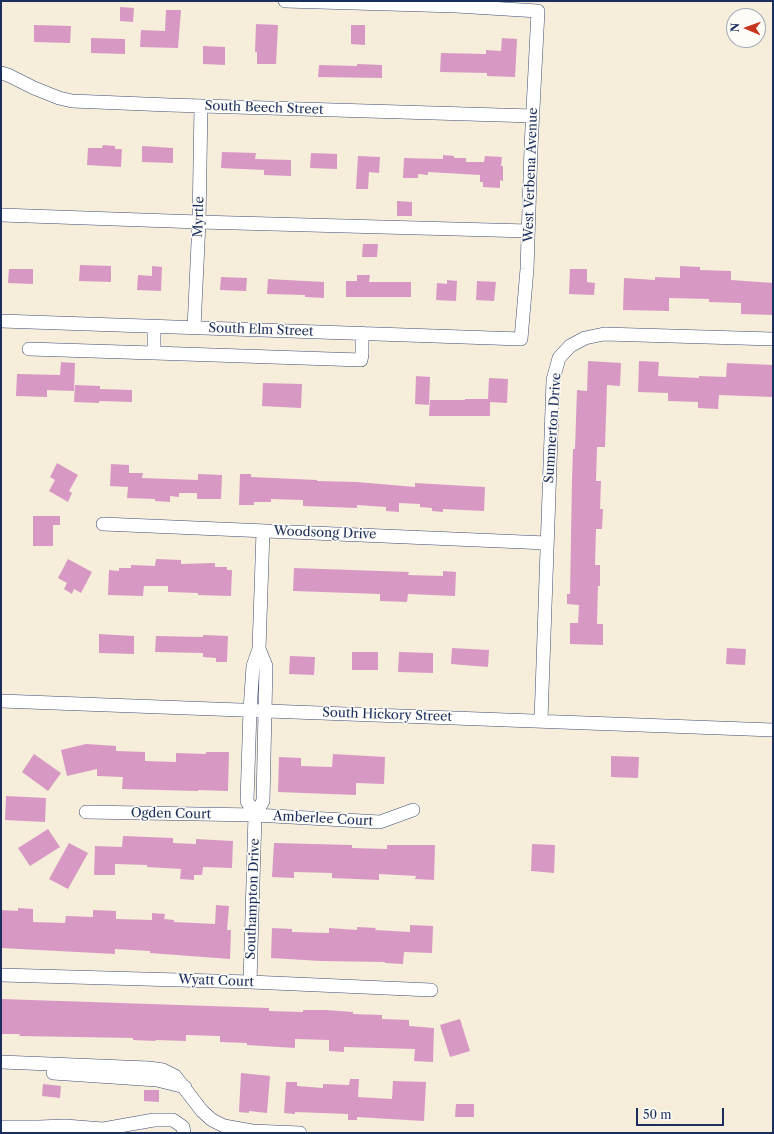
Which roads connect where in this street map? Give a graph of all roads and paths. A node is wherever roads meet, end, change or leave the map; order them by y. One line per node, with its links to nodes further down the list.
1 (294, 1): 4 (street, West Verbena Avenue)
2 (1, 73): 3 (street, South Beech Street)
3 (201, 106): 4 (street, South Beech Street); 6 (street, Myrtle)
4 (533, 116): 7 (street, West Verbena Avenue)
5 (1, 215): 6 (street)
6 (199, 222): 7 (street); 10 (street, Myrtle)
7 (528, 231): 12 (street, West Verbena Avenue)
8 (1, 321): 9 (street, South Elm Street)
9 (154, 327): 10 (street, South Elm Street); 15 (street)
10 (194, 328): 11 (street, South Elm Street)
11 (362, 333): 12 (street, South Elm Street); 15 (street)
12 (521, 339)
13 (773, 339): 18 (street, Summerton Drive)
14 (28, 349): 15 (street)
15 (154, 353)
16 (103, 524): 17 (street, Woodsong Drive)
17 (263, 531): 18 (street, Woodsong Drive); 19 (street)
18 (547, 542): 23 (street, Summerton Drive)
19 (259, 649): 21 (street, Southampton Drive); 22 (street, Southampton Drive)
20 (1, 701): 21 (street, South Hickory Street)
21 (250, 710): 22 (street, South Hickory Street); 27 (street, Southampton Drive)
22 (265, 711): 23 (street, South Hickory Street); 27 (street, Southampton Drive)
23 (541, 720): 24 (street, South Hickory Street)
24 (773, 730)
25 (413, 810): 27 (street, Amberlee Court)
26 (86, 812): 27 (street, Ogden Court)
27 (255, 816): 29 (street, Southampton Drive)
28 (1, 975): 29 (street, Wyatt Court)
29 (250, 982): 30 (street, Wyatt Court)
30 (431, 990)
31 (1, 1062): 33 (street)
32 (1, 1071): 33 (street)
33 (185, 1087): 35 (street)
34 (1, 1127): 36 (street)
35 (266, 1132): 37 (street)
36 (184, 1133)
37 (300, 1133)

